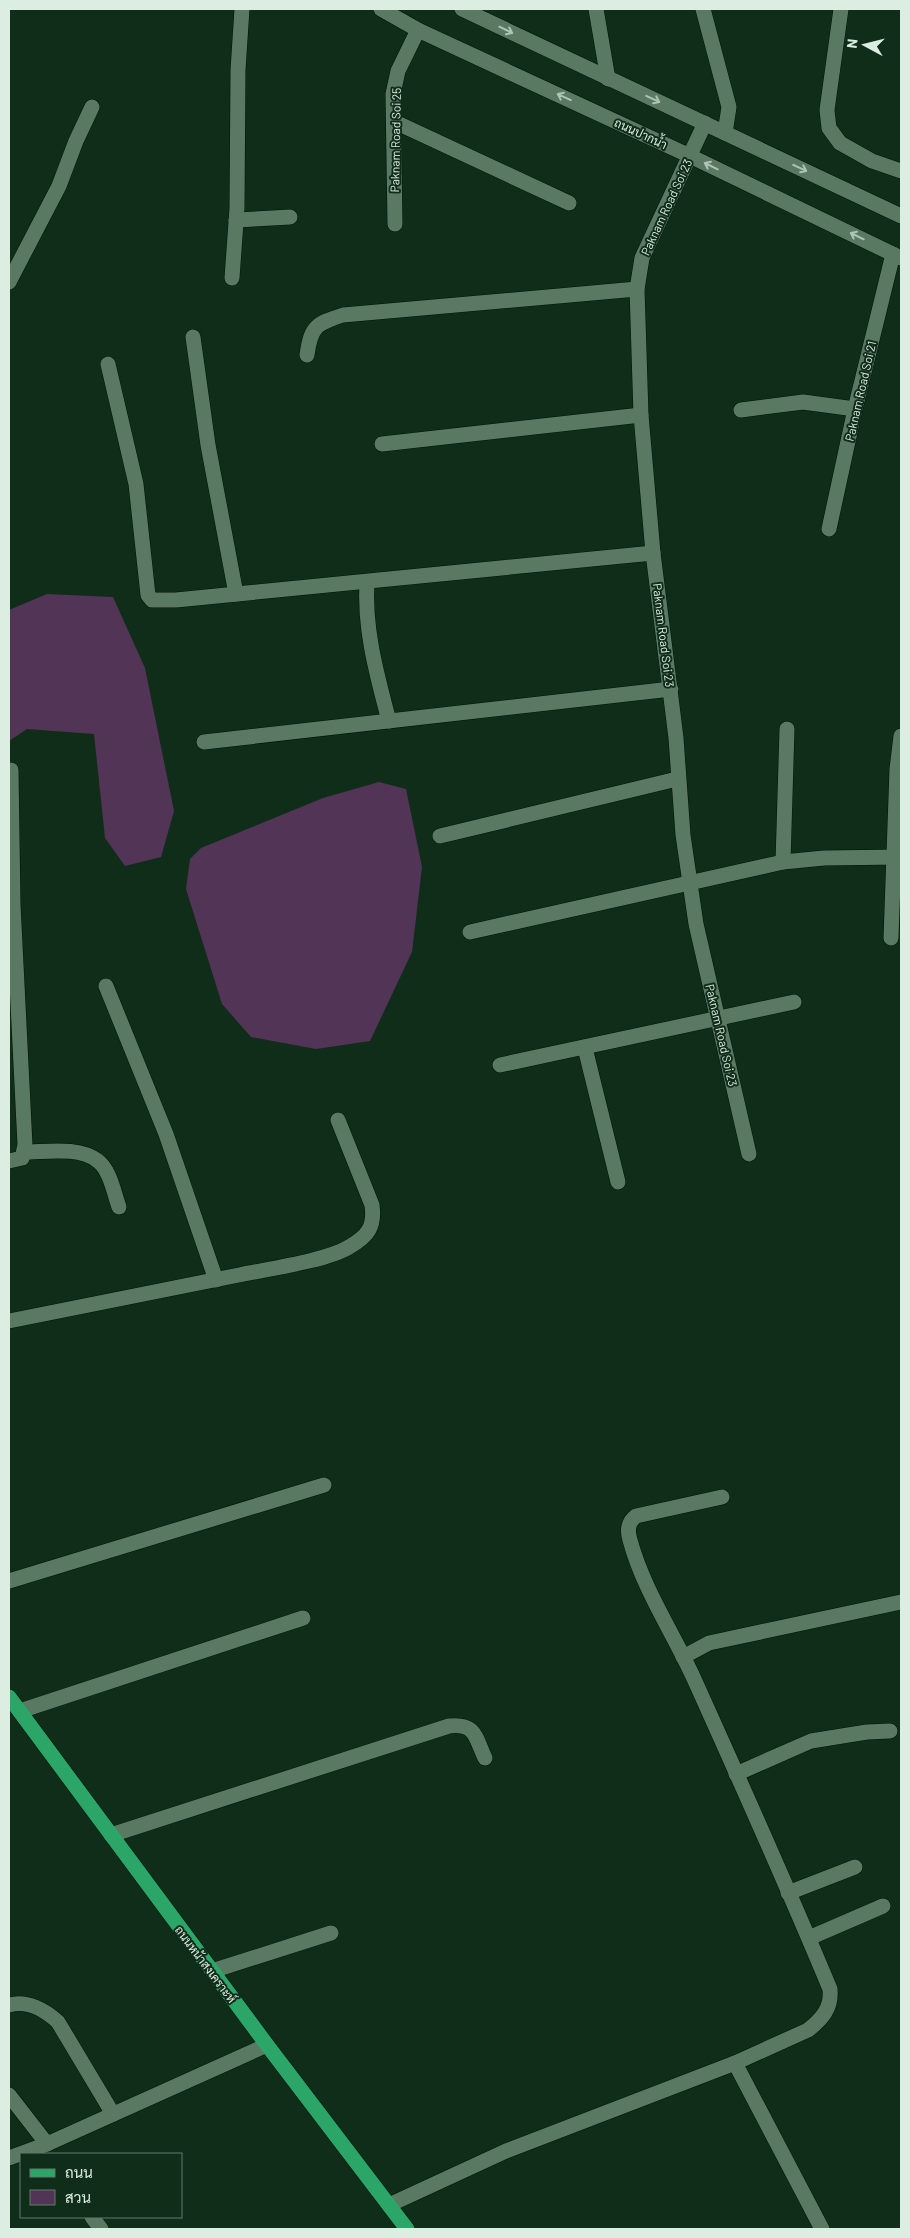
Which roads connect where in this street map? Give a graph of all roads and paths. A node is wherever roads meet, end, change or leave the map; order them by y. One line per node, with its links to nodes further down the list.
1 (242, 9): 18 (street)
2 (381, 9): 7 (street, ถนนปากน้ำ)
3 (462, 9): 8 (street, one-way to 8)
4 (596, 9): 8 (street)
5 (703, 9): 12 (street)
6 (841, 9): 14 (street)
7 (418, 30): 10 (street, Paknam Road Soi 25); 13 (street, ถนนปากน้ำ, one-way to 7)
8 (608, 79): 11 (street, one-way to 11)
9 (92, 107): 22 (street)
10 (395, 122): 15 (street); 19 (street, Paknam Road Soi 25)
11 (704, 123): 12 (street); 13 (street, Paknam Road Soi 23)
12 (725, 133): 16 (street, one-way to 16)
13 (690, 156): 20 (street, ถนนปากน้ำ, one-way to 13); 23 (street, Paknam Road Soi 23)
14 (901, 171)
15 (568, 203)
16 (901, 216)
17 (290, 217): 18 (street)
18 (236, 220): 21 (street)
19 (394, 224)
20 (897, 256): 27 (street, Paknam Road Soi 21)
21 (232, 278)
22 (9, 282)
23 (637, 289): 25 (street); 29 (street, Paknam Road Soi 23)
24 (193, 337): 34 (street)
25 (306, 355)
26 (108, 364): 34 (street)
27 (855, 409): 28 (street); 31 (street, Paknam Road Soi 21)
28 (741, 410)
29 (641, 415): 30 (street); 32 (street, Paknam Road Soi 23)
30 (382, 444)
31 (829, 530)
32 (653, 554): 33 (street); 35 (street, Paknam Road Soi 23)
33 (367, 582): 34 (street); 36 (street)
34 (236, 594)
35 (671, 689): 36 (street); 41 (street, Paknam Road Soi 23)
36 (389, 721): 39 (street)
37 (787, 729): 44 (street)
38 (901, 736): 43 (street)
39 (204, 742)
40 (11, 770): 46 (street)
41 (677, 779): 42 (street); 45 (street, Paknam Road Soi 23)
42 (440, 836)
43 (898, 857): 44 (street); 48 (street)
44 (783, 862): 45 (street)
45 (689, 882): 47 (street); 51 (street, Paknam Road Soi 23)
46 (11, 904): 52 (street)
47 (470, 932)
48 (890, 938)
49 (106, 986): 61 (street)
50 (794, 1002): 51 (street)
51 (718, 1019): 53 (street); 57 (street, Paknam Road Soi 23)
52 (14, 1032): 56 (street)
53 (584, 1048): 54 (street); 59 (street)
54 (500, 1065)
55 (338, 1120): 61 (street)
56 (24, 1152): 58 (street); 60 (street)
57 (750, 1154)
58 (9, 1161)
59 (618, 1182)
60 (120, 1207)
61 (216, 1280): 62 (street)
62 (9, 1322)
63 (324, 1485): 65 (street)
64 (722, 1497): 68 (street)
65 (9, 1581)
66 (901, 1602): 68 (street)
67 (303, 1618): 70 (street)
68 (683, 1657): 73 (street)
69 (9, 1697): 70 (main road, ถนนหน้าสงเคราะห์)
70 (20, 1711): 74 (main road, ถนนหน้าสงเคราะห์)
71 (890, 1731): 73 (street)
72 (485, 1758): 74 (street)
73 (736, 1774): 76 (street)
74 (111, 1835): 80 (main road, ถนนหน้าสงเคราะห์)
75 (854, 1867): 76 (street)
76 (788, 1893): 79 (street)
77 (883, 1906): 79 (street)
78 (331, 1933): 80 (street)
79 (808, 1938): 83 (street)
80 (212, 1971): 82 (main road, ถนนหน้าสงเคราะห์)
81 (9, 2005): 85 (street)
82 (267, 2045): 85 (street); 88 (main road, ถนนหน้าสงเคราะห์)
83 (735, 2063): 88 (street); 92 (street)
84 (9, 2095): 86 (street)
85 (113, 2114): 86 (street)
86 (45, 2148): 87 (street)
87 (27, 2153)
88 (389, 2205): 91 (main road, ถนนหน้าสงเคราะห์)
89 (93, 2218): 90 (street)
90 (101, 2229)
91 (406, 2229)
92 (822, 2229)

